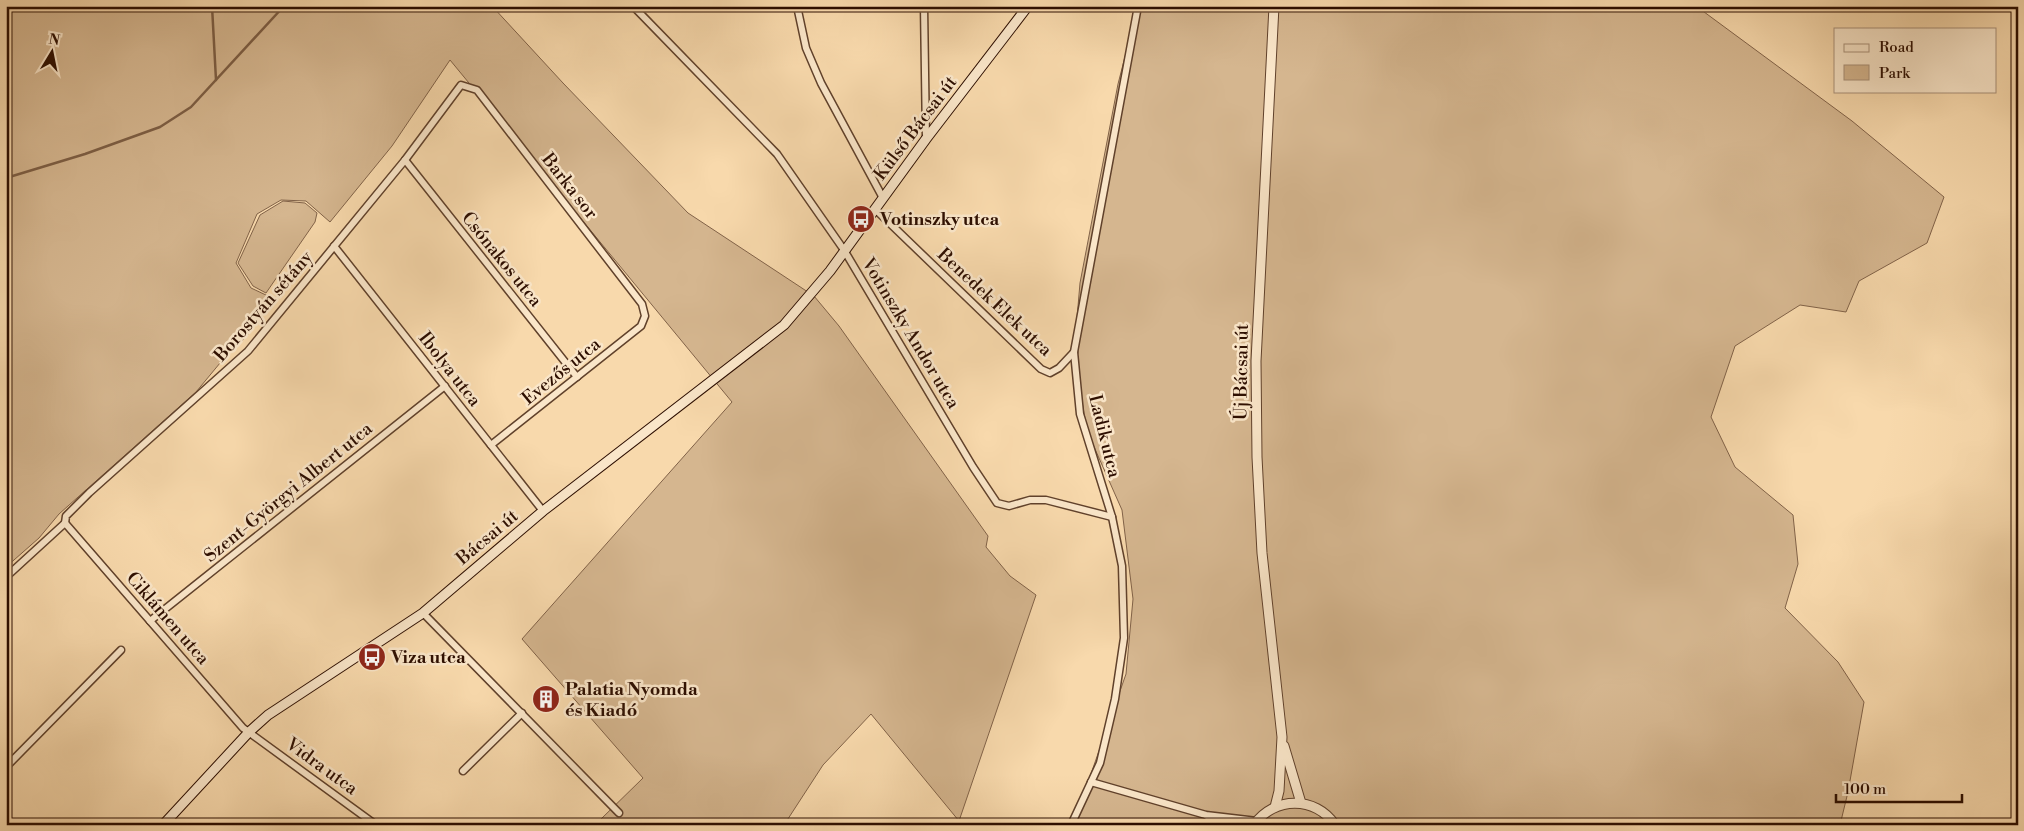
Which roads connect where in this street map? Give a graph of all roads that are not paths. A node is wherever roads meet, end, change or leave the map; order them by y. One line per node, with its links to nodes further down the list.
1 (633, 6): 13 (street, Votinszky Andor utca)
2 (797, 6): 10 (street)
3 (924, 6): 8 (street)
4 (1028, 6): 8 (main road, Külső Bácsai út)
5 (1138, 6): 16 (street, Ladik utca)
6 (1274, 6): 29 (main road, Új Bácsai út)
7 (462, 85): 9 (street, Borostyán sétány); 15 (street, Barka sor)
8 (926, 139): 10 (main road, Külső Bácsai út)
9 (405, 160): 12 (street, Borostyán sétány); 17 (street, Csónakos utca)
10 (883, 198): 11 (main road, Külső Bácsai út)
11 (875, 209): 13 (main road, Külső Bácsai út); 16 (street, Benedek Elek utca)
12 (334, 246): 18 (street, Ibolya utca); 22 (street, Borostyán sétány)
13 (844, 250): 14 (main road, Külső Bácsai út); 21 (street, Votinszky Andor utca)
14 (830, 271): 20 (main road, Bácsai út)
15 (645, 316): 17 (street, Evezős utca)
16 (1074, 352): 21 (street, Ladik utca)
17 (577, 377): 19 (street, Evezős utca)
18 (445, 386): 19 (street, Ibolya utca); 25 (street, Szent-Györgyi Albert utca)
19 (491, 445): 20 (street, Ibolya utca)
20 (543, 511): 24 (main road, Bácsai út)
21 (1112, 517): 32 (street, Ladik utca)
22 (64, 524): 23 (street, Borostyán sétány); 25 (street, Ciklámen utca)
23 (6, 577)
24 (423, 613): 27 (street); 28 (main road, Bácsai út)
25 (150, 621): 28 (street, Ciklámen utca)
26 (121, 650): 30 (street)
27 (522, 713): 31 (street); 35 (street)
28 (249, 732): 38 (main road, Bácsai út); 39 (street, Vidra utca)
29 (1282, 738): 33 (main road, Új Bácsai út); 34 (main road, Új Bácsai út)
30 (6, 767)
31 (463, 771)
32 (1092, 782): 36 (street); 40 (street, Ladik utca)
33 (1301, 803): 34 (main road); 42 (main road)
34 (1275, 807): 37 (main road)
35 (619, 812)
36 (1206, 815): 37 (street); 41 (street)
37 (1256, 823)
38 (163, 825)
39 (376, 825)
40 (1071, 825)
41 (1218, 825)
42 (1335, 825)

